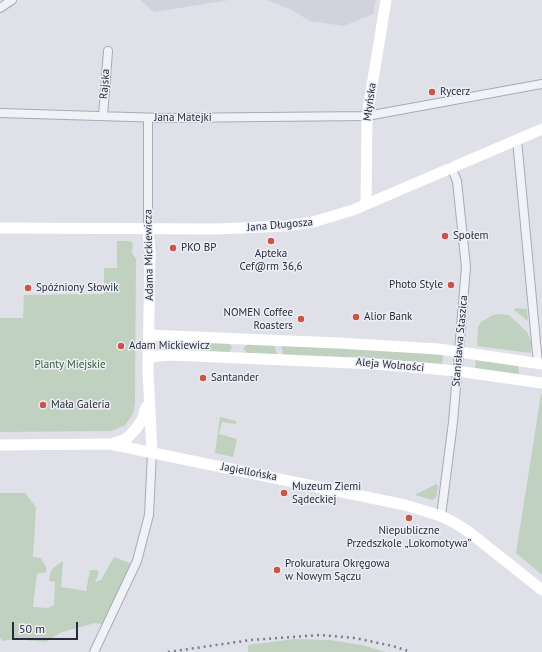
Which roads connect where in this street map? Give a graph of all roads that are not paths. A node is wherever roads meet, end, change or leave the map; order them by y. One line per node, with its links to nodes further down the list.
1 (12, 0): 3 (street)
2 (386, 0): 8 (street, Młyńska)
3 (0, 8)
4 (108, 51): 7 (street, Rajska)
5 (542, 84): 8 (street, Jana Matejki)
6 (0, 113): 7 (street, Jana Matejki)
7 (103, 116): 9 (street, Jana Matejki)
8 (367, 116): 9 (street, Jana Matejki); 13 (street, Młyńska)
9 (148, 118): 15 (street, Adama Mickiewicza)
10 (542, 129): 11 (street, Jana Długosza)
11 (517, 140): 12 (street, Jana Długosza); 21 (street)
12 (451, 167): 13 (street, Jana Długosza); 18 (street, Stanisława Staszica)
13 (366, 204): 15 (street, Jana Długosza)
14 (0, 228): 15 (street, Jana Długosza)
15 (148, 229): 16 (street, Adama Mickiewicza)
16 (149, 335): 17 (street, Aleja Wolności); 19 (street, Adama Mickiewicza)
17 (237, 338): 18 (street, Aleja Wolności); 20 (street)
18 (460, 352): 21 (street, Aleja Wolności); 22 (street, Stanisława Staszica)
19 (148, 357): 20 (street, Aleja Wolności); 24 (street, Adama Mickiewicza)
20 (236, 357): 22 (street, Aleja Wolności)
21 (540, 363)
22 (457, 371): 23 (street, Aleja Wolności); 28 (street, Stanisława Staszica)
23 (542, 383)
24 (148, 393): 25 (street, Adama Mickiewicza); 27 (street, Adama Mickiewicza)
25 (110, 444): 26 (street, Jagiellońska); 27 (street, Jagiellońska)
26 (0, 445)
27 (152, 453): 28 (street, Jagiellońska); 30 (street, Adama Mickiewicza)
28 (441, 516): 29 (street, Jagiellońska)
29 (542, 590)
30 (94, 652)

